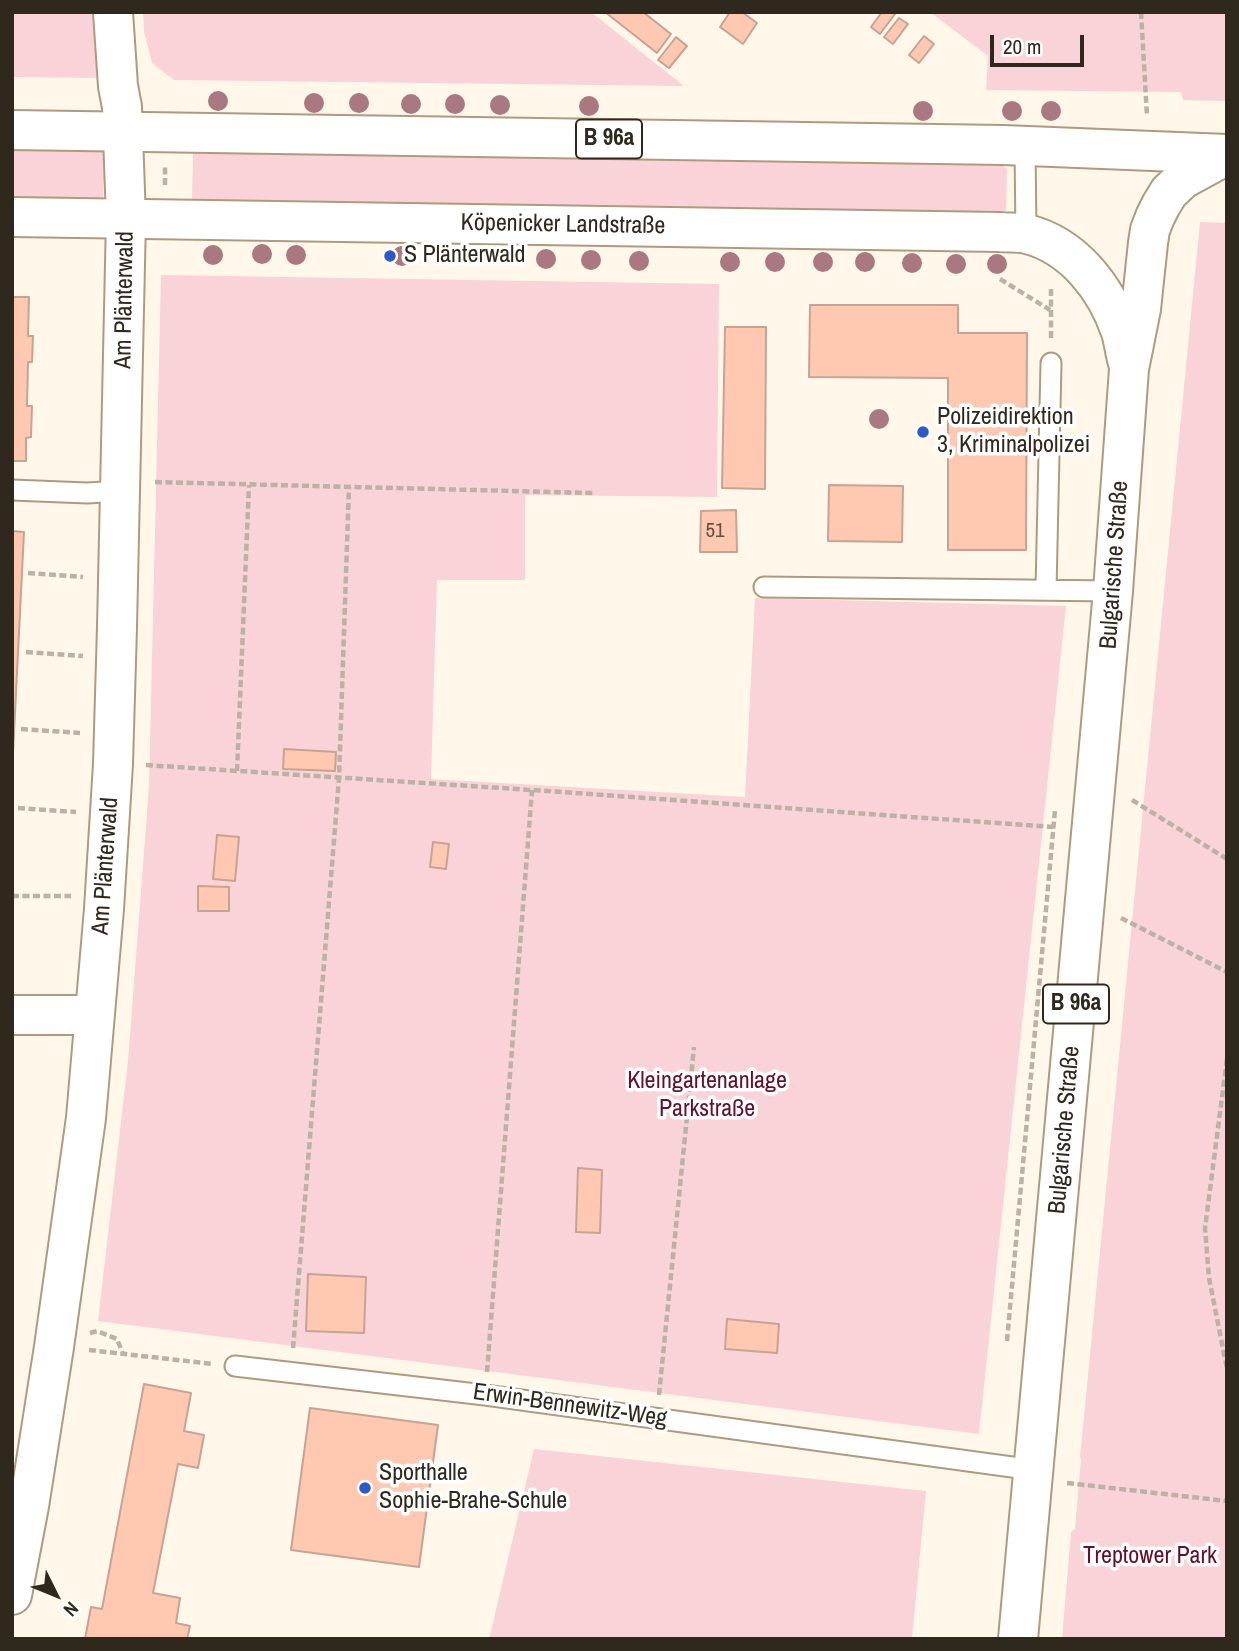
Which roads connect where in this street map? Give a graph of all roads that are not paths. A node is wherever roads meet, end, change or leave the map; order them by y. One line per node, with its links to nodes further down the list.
1 (113, 12): 3 (main road)
2 (12, 130): 3 (main road, B 96a)
3 (122, 131): 4 (main road, B 96a); 7 (main road, Am Plänterwald)
4 (1025, 146): 5 (main road, B 96a); 8 (lane)
5 (1227, 154): 10 (main road, Bulgarische Straße)
6 (12, 217): 7 (main road, Köpenicker Landstraße / B 96a)
7 (127, 219): 8 (main road, Köpenicker Landstraße / B 96a); 12 (main road, Am Plänterwald)
8 (1026, 234): 10 (main road, Bulgarische Straße / B 96a)
9 (1051, 363): 14 (lane)
10 (1129, 369): 15 (main road, Bulgarische Straße / B 96a)
11 (12, 490): 12 (lane)
12 (121, 491): 17 (main road, Am Plänterwald)
13 (764, 587): 14 (lane)
14 (1046, 590): 15 (lane)
15 (1113, 591): 19 (main road, Bulgarische Straße / B 96a)
16 (12, 1015): 17 (main road)
17 (95, 1015): 20 (main road, Am Plänterwald)
18 (235, 1366): 19 (lane, Erwin-Bennewitz-Weg)
19 (1034, 1470): 21 (main road, Bulgarische Straße / B 96a)
20 (12, 1595)
21 (1018, 1639)

